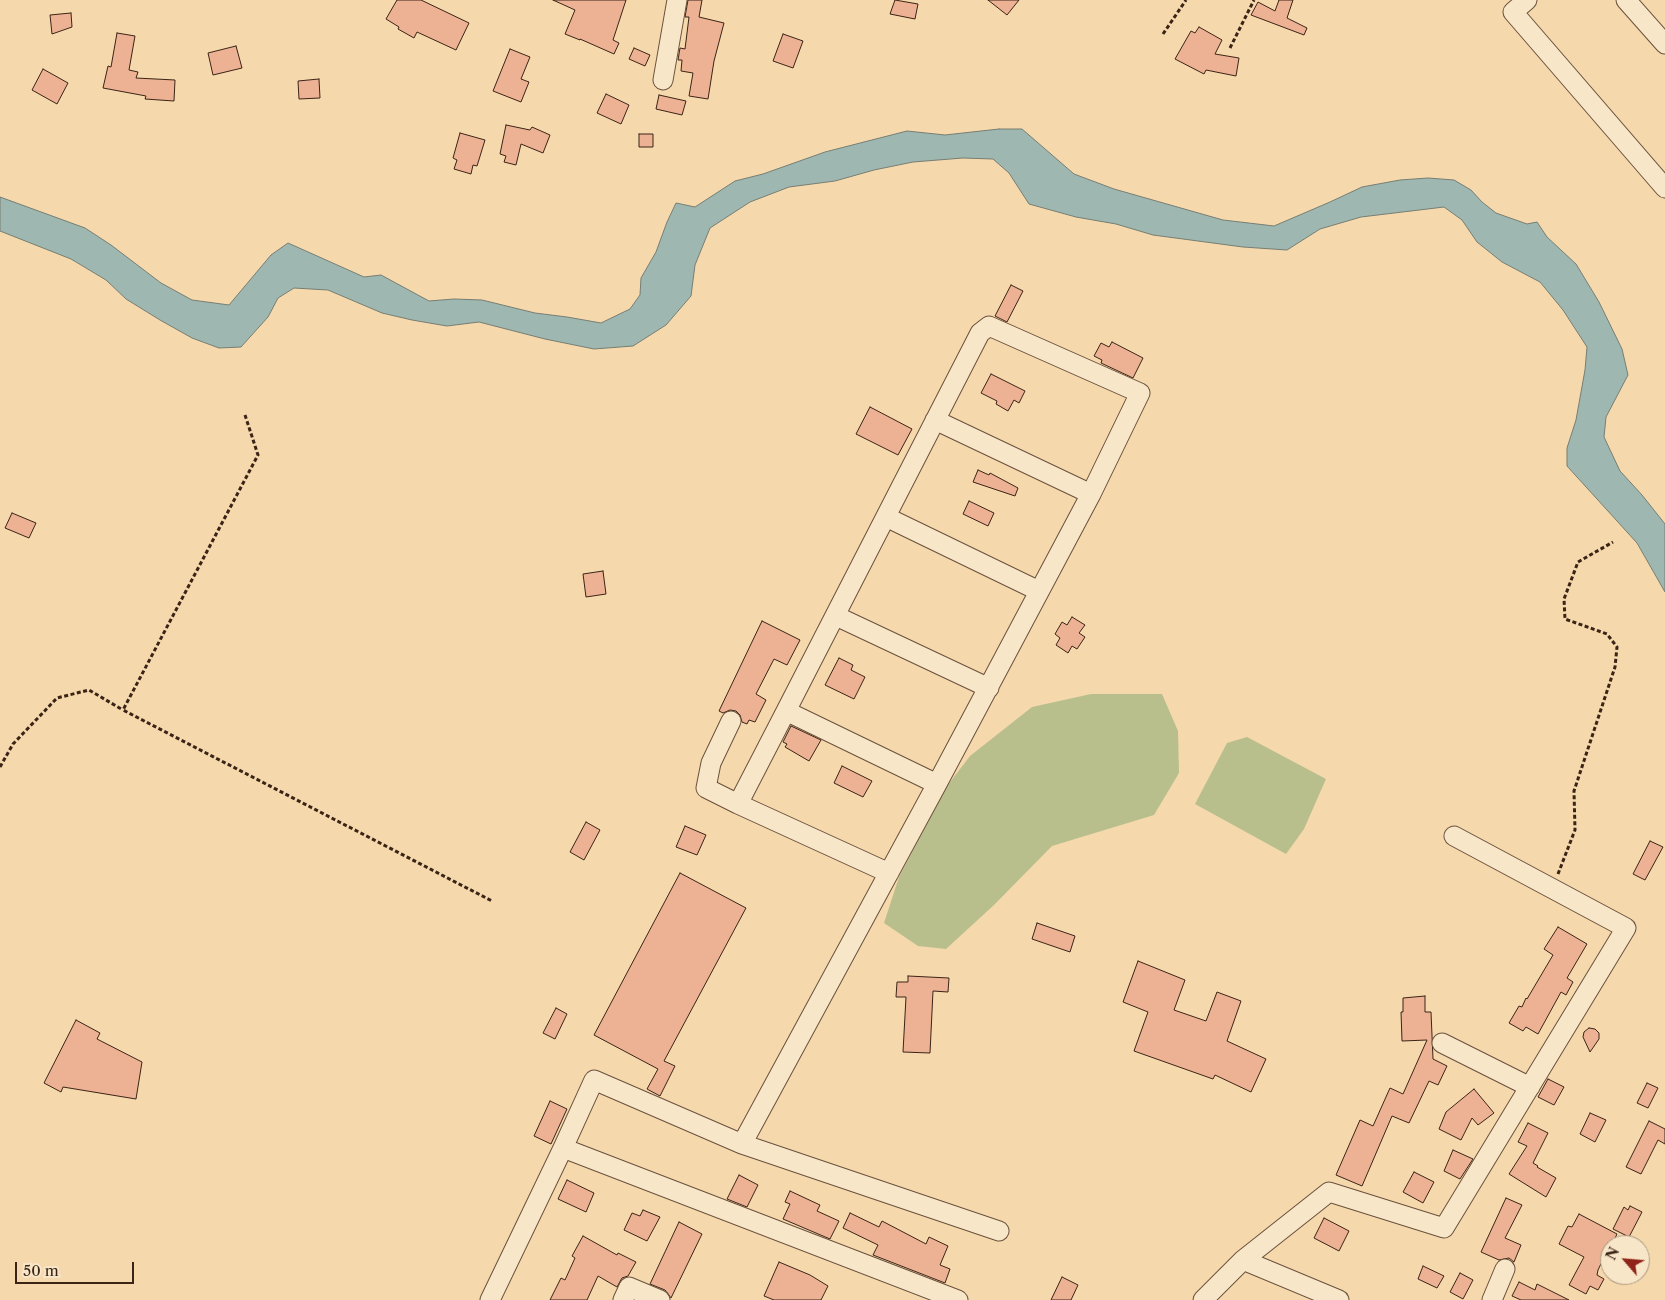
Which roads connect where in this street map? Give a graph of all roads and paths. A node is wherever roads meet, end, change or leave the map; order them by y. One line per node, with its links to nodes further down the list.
1 (677, 0): 9 (street)
2 (1186, 0): 6 (path)
3 (1254, 0): 8 (path)
4 (1527, 0): 10 (street)
5 (1626, 0): 7 (street)
6 (1163, 34)
7 (1665, 44)
8 (1230, 48)
9 (663, 80)
10 (1665, 188)
11 (245, 415): 19 (path)
12 (935, 420): 13 (street); 13 (street); 14 (street)
13 (1091, 494): 16 (street)
14 (886, 517): 16 (street); 17 (street)
15 (1613, 542): 27 (path)
16 (1040, 591): 18 (street)
17 (836, 616): 18 (street); 20 (street)
18 (988, 688): 23 (street)
19 (124, 710): 22 (path); 28 (path)
20 (786, 711): 23 (street); 24 (street)
21 (730, 721): 24 (street)
22 (0, 767)
23 (937, 784): 26 (street)
24 (738, 804): 26 (street)
25 (1454, 836): 27 (street)
26 (889, 873): 31 (street)
27 (1556, 892): 30 (street)
28 (492, 901)
29 (1442, 1043): 30 (street)
30 (1530, 1087): 34 (street)
31 (742, 1144): 32 (street); 33 (street)
32 (563, 1148): 36 (street); 39 (street)
33 (999, 1231)
34 (1243, 1260): 40 (street); 41 (street)
35 (1505, 1269): 42 (street)
36 (490, 1300)
37 (623, 1300): 38 (street)
38 (660, 1300)
39 (958, 1300)
40 (1203, 1300)
41 (1339, 1300)
42 (1492, 1300)

